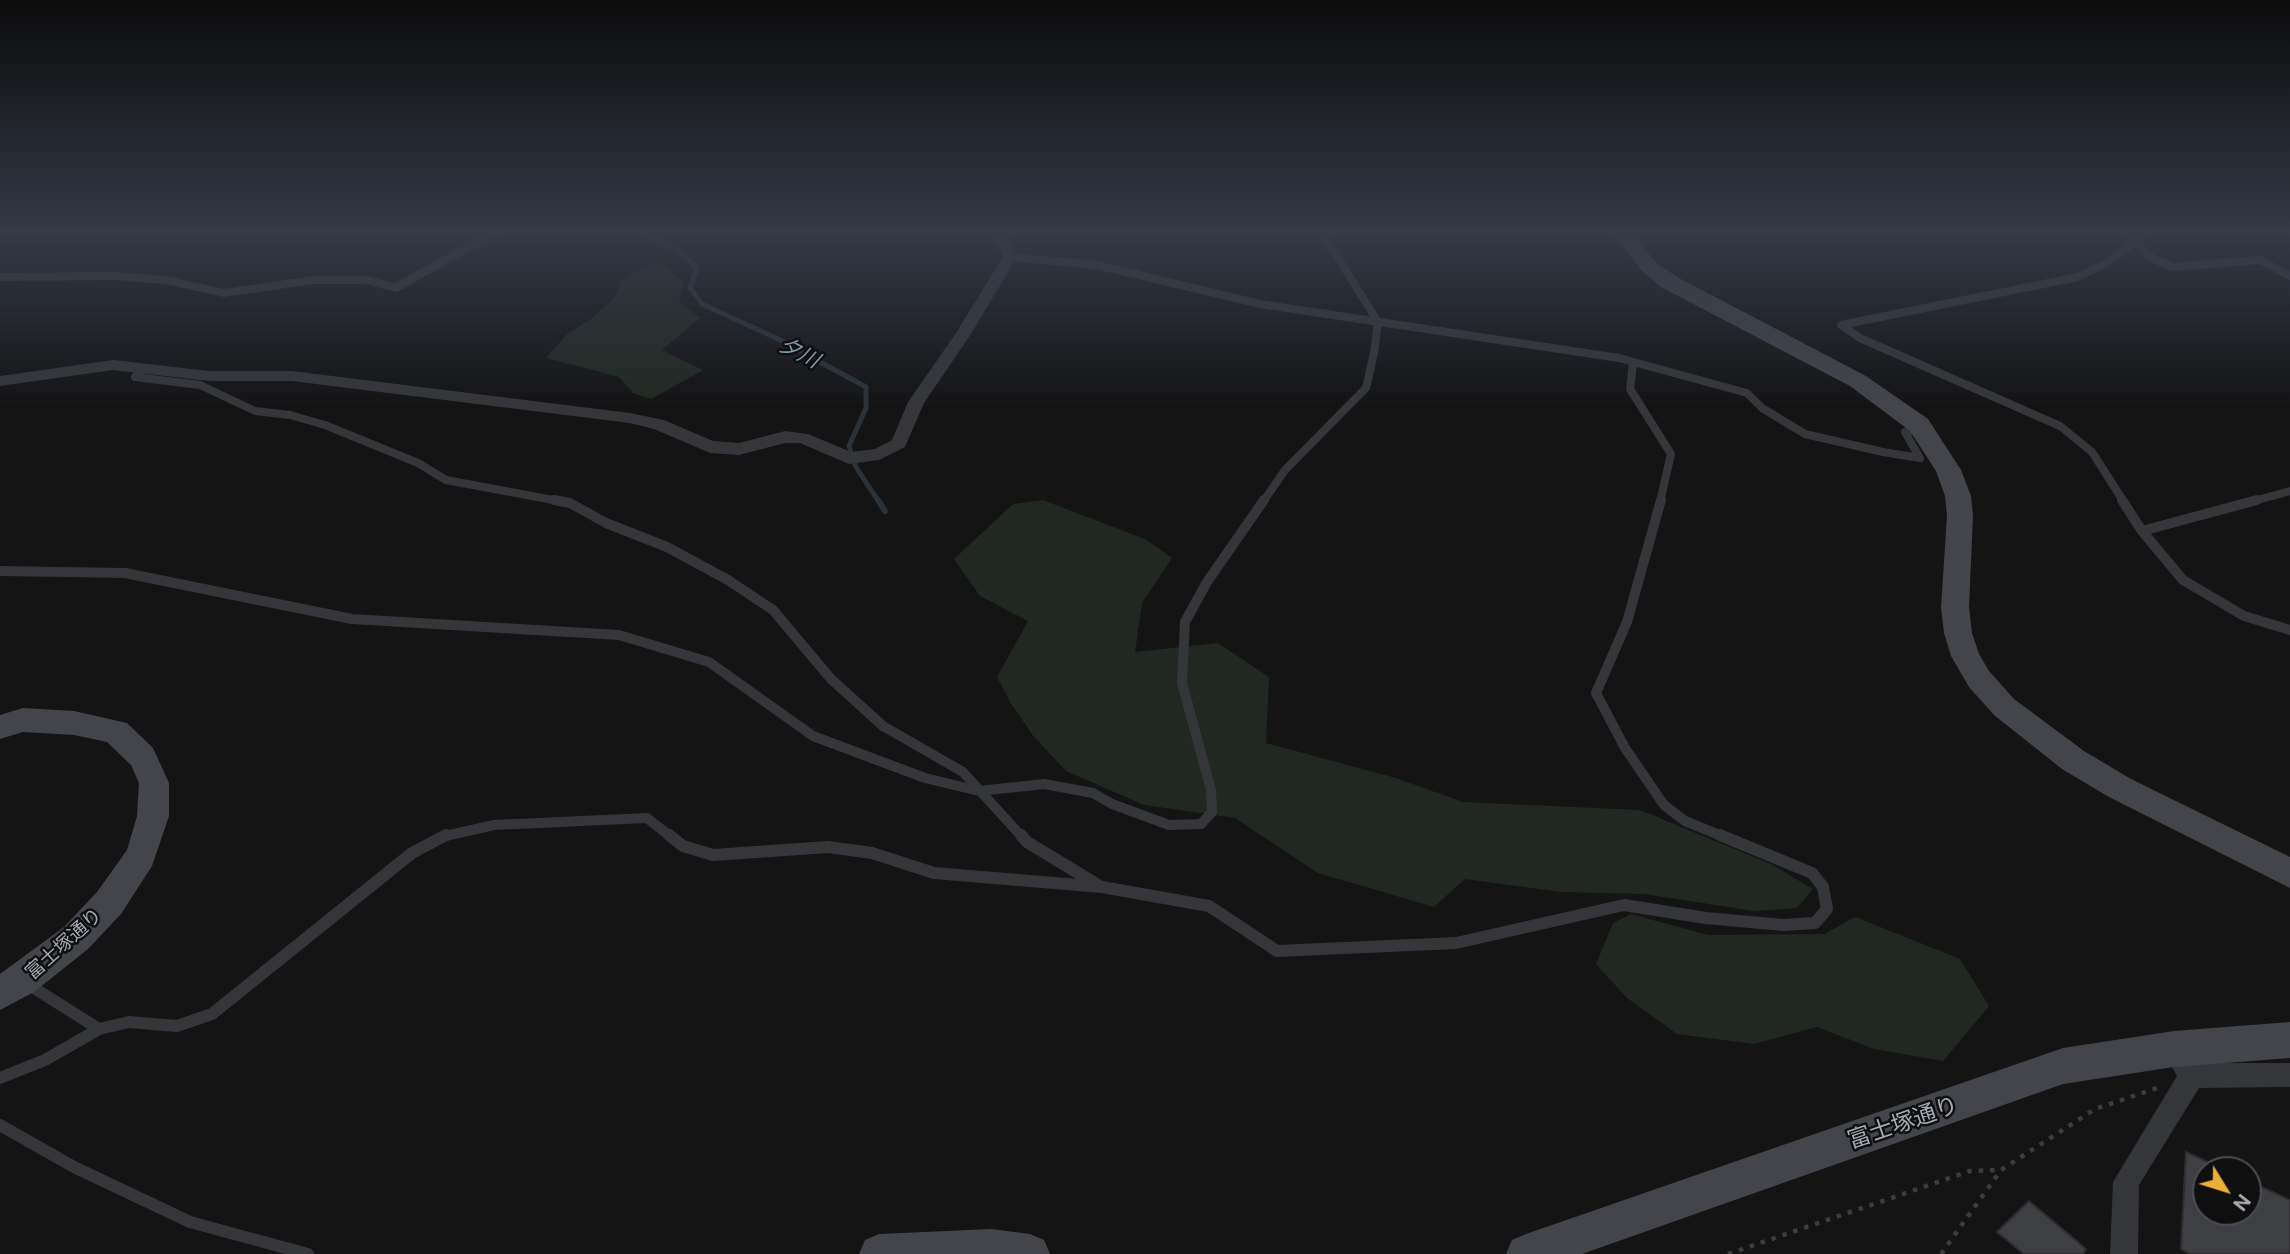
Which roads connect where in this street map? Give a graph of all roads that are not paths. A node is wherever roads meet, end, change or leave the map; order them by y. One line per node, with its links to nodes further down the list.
1 (213, 291): 2 (street)
2 (240, 291)
3 (989, 291): 13 (street)
4 (1204, 291): 8 (lane)
5 (1358, 291): 8 (lane)
6 (1685, 291): 12 (street)
7 (2010, 291): 15 (lane)
8 (1378, 322): 9 (lane); 19 (lane)
9 (1633, 362): 12 (lane); 21 (lane)
10 (141, 369): 11 (street); 13 (street); 19 (lane)
11 (0, 381)
12 (1922, 429): 20 (street)
13 (849, 458)
14 (2290, 491): 15 (lane)
15 (2142, 531): 17 (lane)
16 (0, 572): 19 (lane)
17 (2290, 630)
18 (0, 726): 22 (street, 富士塚通り)
19 (979, 791): 21 (lane)
20 (2290, 873)
21 (1102, 887): 23 (lane)
22 (11, 987): 23 (lane)
23 (99, 1029): 27 (lane)
24 (2290, 1040): 25 (street, 富士塚通り)
25 (2183, 1063): 26 (street); 32 (street, 富士塚通り); 33 (street)
26 (2290, 1075)
27 (0, 1078)
28 (0, 1125): 29 (lane)
29 (308, 1254)
30 (879, 1254): 31 (street)
31 (1030, 1254)
32 (1526, 1254)
33 (2124, 1254)

